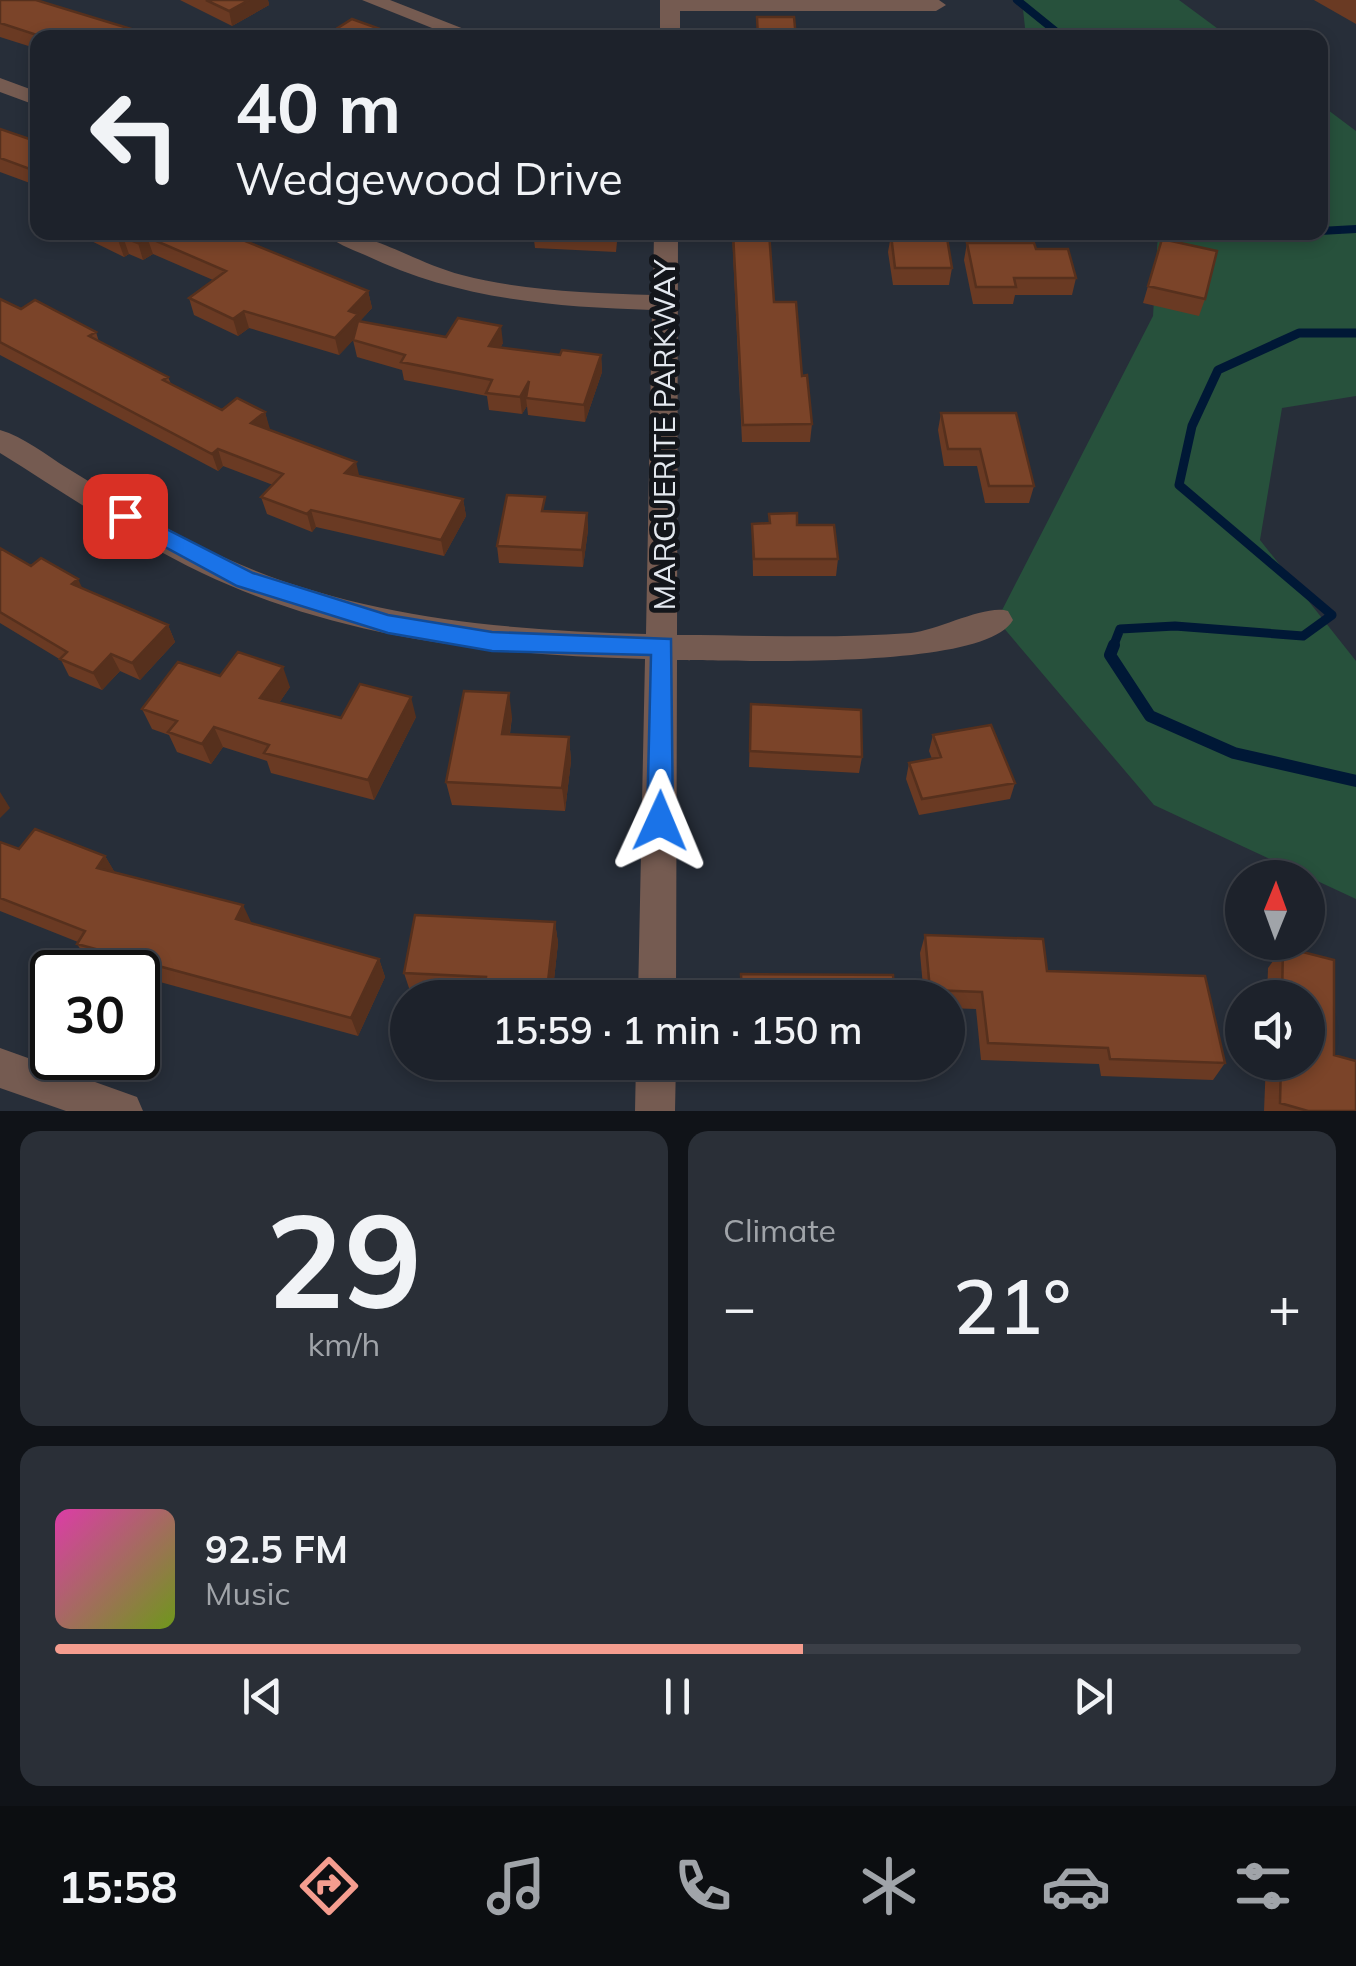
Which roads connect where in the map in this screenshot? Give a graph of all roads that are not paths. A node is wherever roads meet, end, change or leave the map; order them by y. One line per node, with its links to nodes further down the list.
1 (372, 0): 4 (street)
2 (670, 2): 3 (street); 5 (street)
3 (936, 6)
4 (455, 30)
5 (670, 30)
6 (0, 84): 7 (street)
7 (30, 97)
8 (354, 240): 10 (street)
9 (666, 240): 10 (street, MARGUERITE PARKWAY)
10 (665, 304): 13 (street, MARGUERITE PARKWAY)
11 (0, 440): 13 (street)
12 (997, 620): 13 (street)
13 (663, 646): 14 (street, MARGUERITE PARKWAY)
14 (657, 980)
15 (0, 1068): 17 (street)
16 (656, 1080): 18 (street)
17 (123, 1111)
18 (656, 1111)

